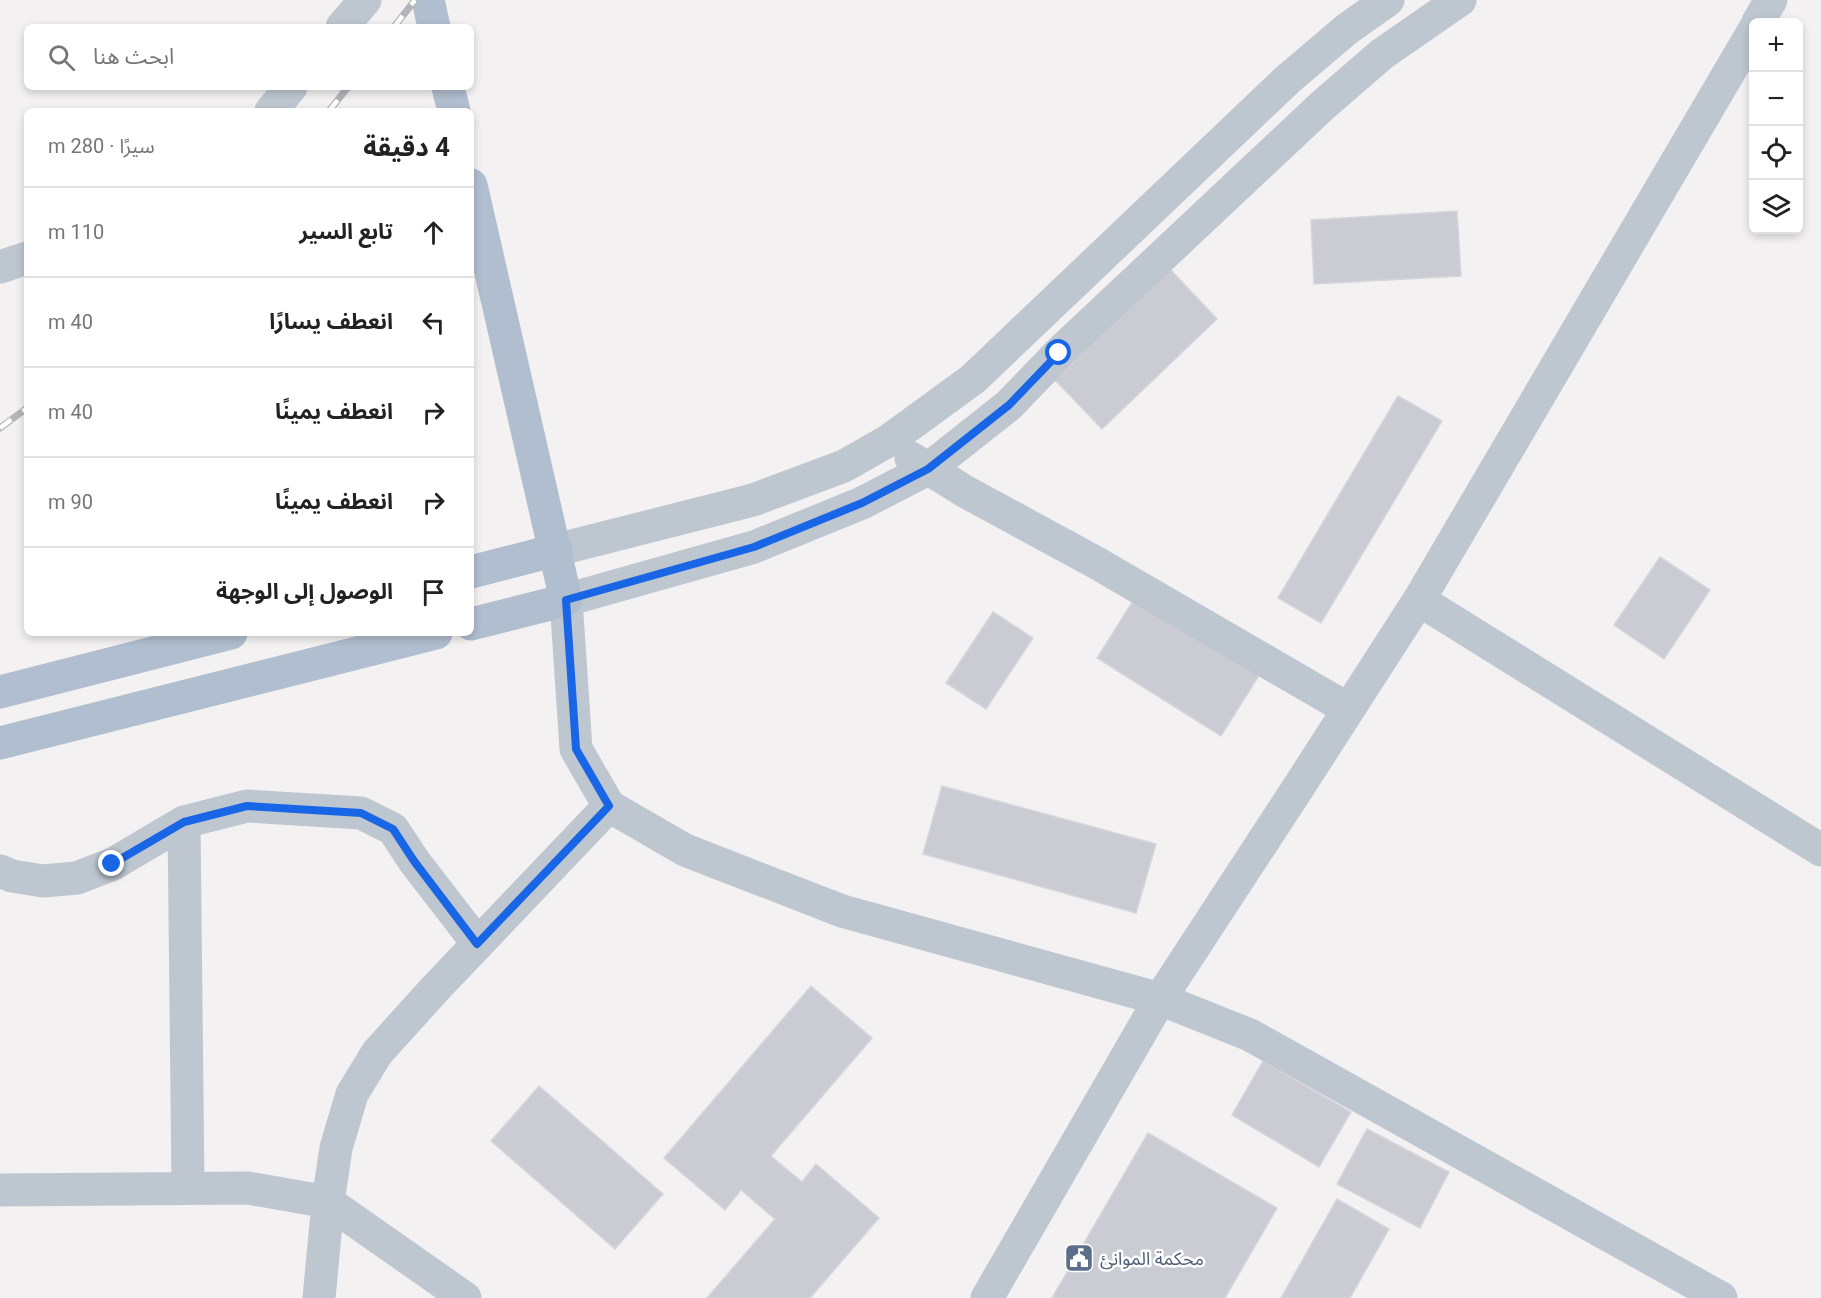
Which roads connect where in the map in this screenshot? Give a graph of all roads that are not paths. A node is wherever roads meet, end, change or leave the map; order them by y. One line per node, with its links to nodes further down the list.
1 (365, 0): 7 (street)
2 (428, 0): 8 (main road)
3 (1388, 0): 17 (street)
4 (1460, 0): 18 (street)
5 (1771, 0): 6 (street)
6 (1760, 18)
7 (345, 24)
8 (433, 24)
9 (1749, 39): 22 (street)
10 (288, 90): 12 (street)
11 (449, 90): 13 (main road)
12 (274, 108)
13 (453, 108)
14 (474, 198): 19 (main road)
15 (24, 259): 16 (street)
16 (0, 267)
17 (888, 441): 18 (street); 19 (street)
18 (928, 469): 21 (street); 27 (street)
19 (556, 550): 20 (main road); 21 (main road)
20 (474, 571)
21 (566, 600): 23 (main road); 29 (street)
22 (1419, 600): 27 (street); 31 (street)
23 (474, 623)
24 (219, 636): 26 (main road)
25 (424, 636): 28 (main road)
26 (0, 692)
27 (1348, 708): 34 (street)
28 (0, 743)
29 (609, 806): 33 (street); 34 (street)
30 (184, 822): 32 (street); 33 (street); 35 (street)
31 (1821, 850)
32 (0, 871)
33 (477, 944): 37 (street)
34 (1160, 999): 40 (street); 41 (street)
35 (188, 1188): 36 (street); 37 (street)
36 (0, 1190)
37 (328, 1202): 38 (street); 39 (street)
38 (319, 1298)
39 (465, 1298)
40 (987, 1298)
41 (1721, 1298)

